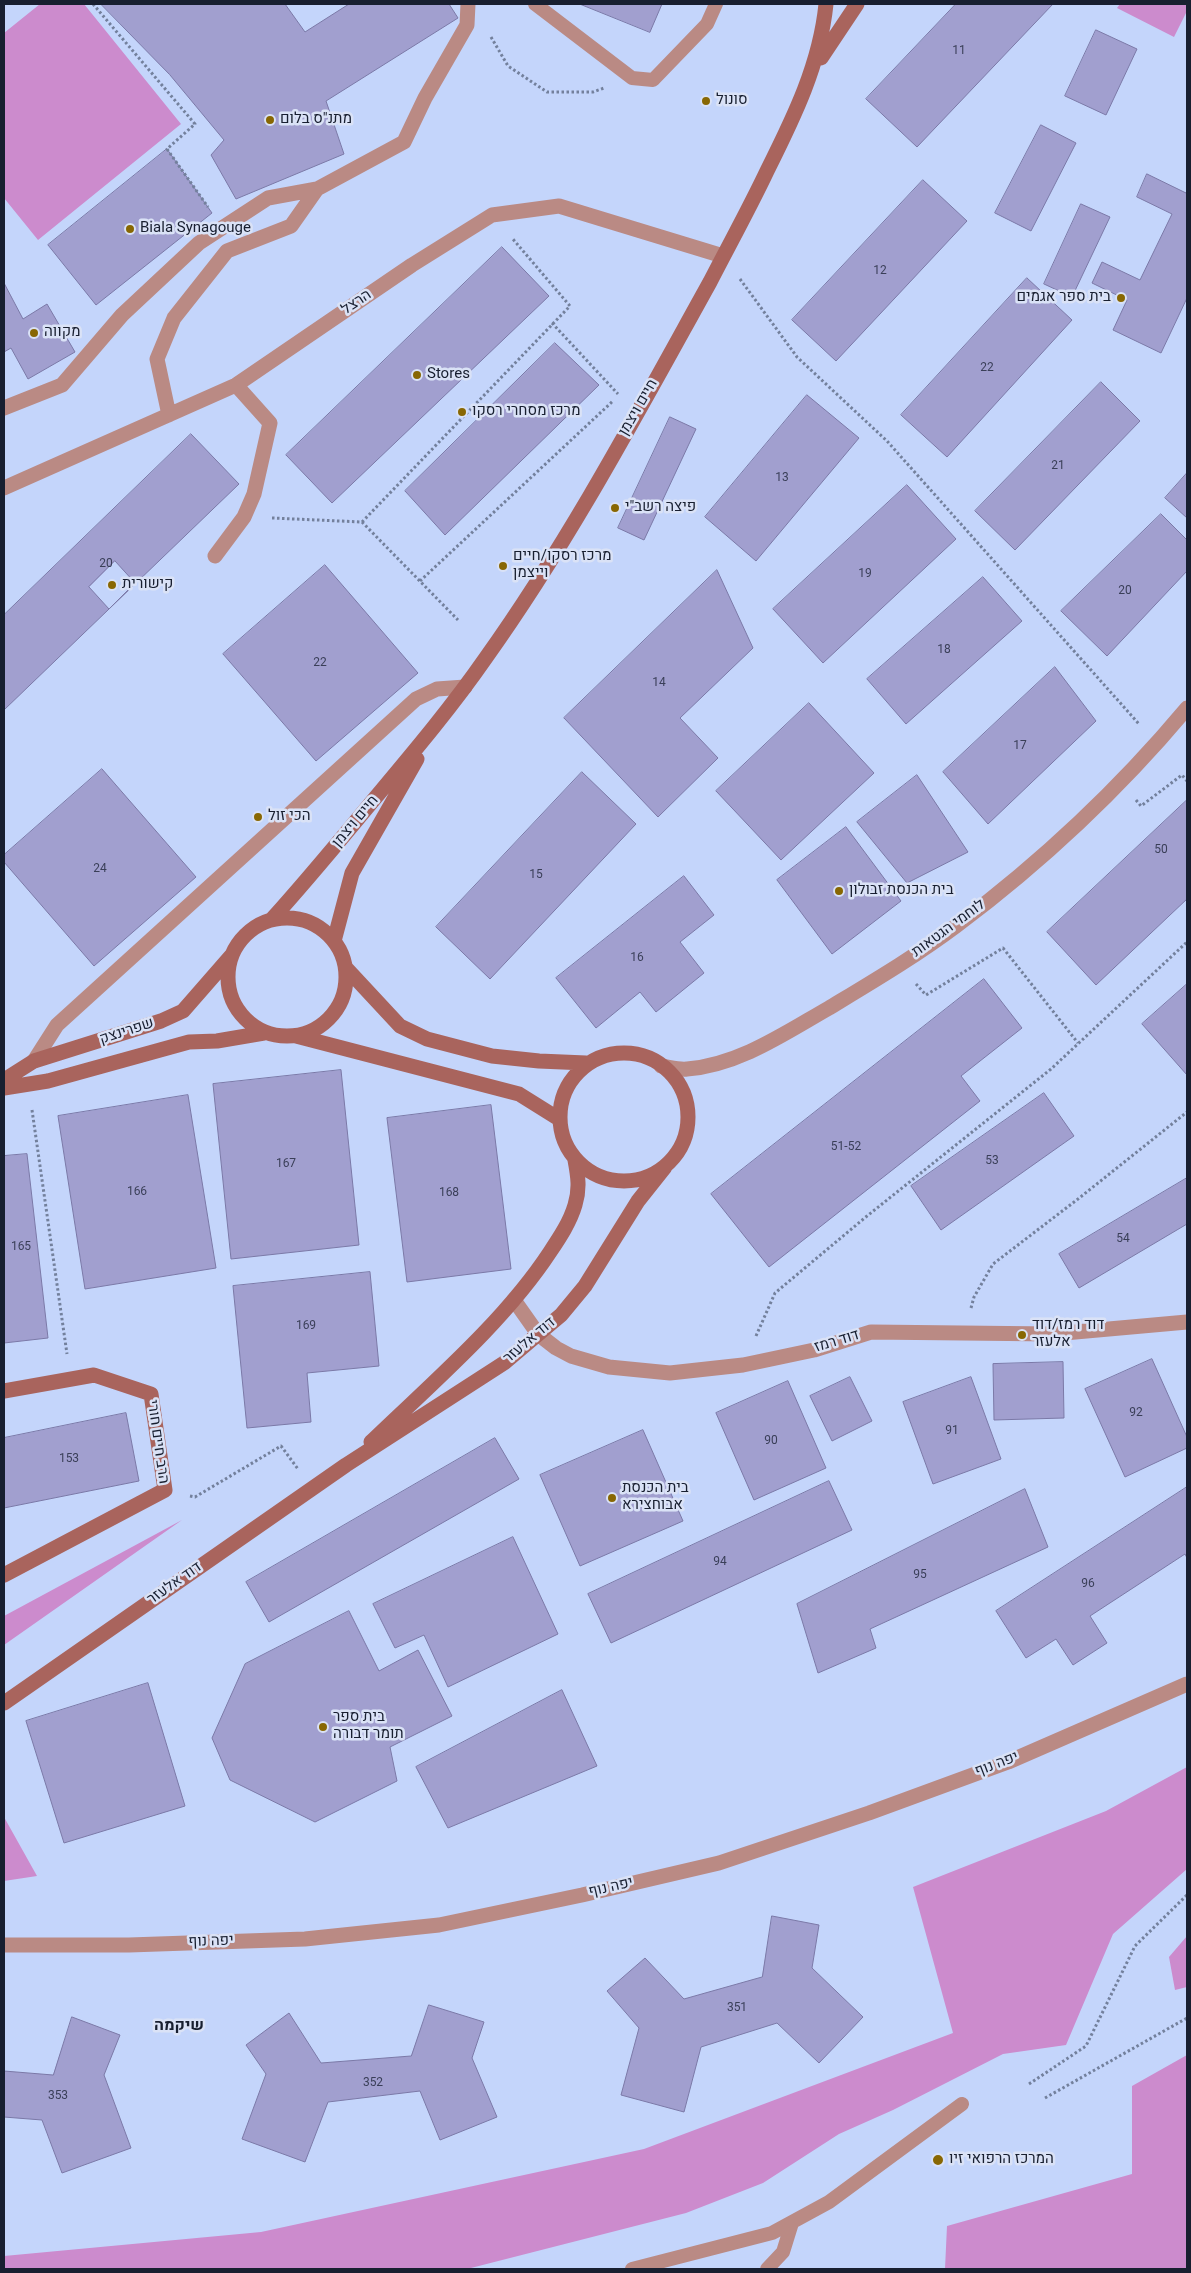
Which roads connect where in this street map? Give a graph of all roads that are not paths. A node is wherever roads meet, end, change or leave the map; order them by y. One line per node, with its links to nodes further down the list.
1 (468, 4): 7 (street)
2 (535, 4): 3 (lane)
3 (716, 4)
4 (826, 4): 6 (street, חיים ויצמן)
5 (857, 4): 6 (street, חיים ויצמן)
6 (812, 74): 8 (street, חיים ויצמן)
7 (317, 189): 10 (street); 11 (street)
8 (723, 256): 9 (street, הרצל); 14 (street, חיים ויצמן)
9 (236, 385): 11 (street, הרצל); 13 (street)
10 (4, 408)
11 (169, 415): 12 (street, הרצל)
12 (4, 488)
13 (216, 556)
14 (465, 688): 16 (street, חיים ויצמן); 23 (street)
15 (1187, 708): 25 (street, לוחמי הגטאות)
16 (438, 724): 17 (street, חיים ויצמן); 18 (street, חיים ויצמן)
17 (272, 919): 18 (street); 19 (street)
18 (334, 941): 20 (street)
19 (232, 955): 21 (street); 23 (street, שפרינצק)
20 (347, 969): 22 (street); 24 (street)
21 (264, 1033): 22 (street); 27 (street, שפרינצק)
22 (294, 1036): 28 (street)
23 (34, 1061): 26 (street, שפרינצק)
24 (586, 1063): 25 (street); 28 (street)
25 (661, 1066): 30 (street)
26 (4, 1080)
27 (4, 1088)
28 (559, 1119): 29 (street)
29 (575, 1160): 30 (street); 31 (street, דוד אלעזר)
30 (665, 1166): 33 (street, דוד אלעזר)
31 (514, 1300): 33 (street, דוד רמז); 35 (street, דוד אלעזר)
32 (1187, 1322): 33 (street, דוד רמז)
33 (538, 1334): 35 (street, דוד אלעזר)
34 (4, 1391): 36 (street, הרב חיים חורי)
35 (346, 1465): 38 (street, דוד אלעזר)
36 (4, 1576)
37 (1187, 1684): 39 (street, יפה נוף)
38 (4, 1703)
39 (4, 1945)
40 (962, 2104): 41 (lane)
41 (792, 2223): 42 (lane); 43 (lane)
42 (632, 2269)
43 (767, 2269)

